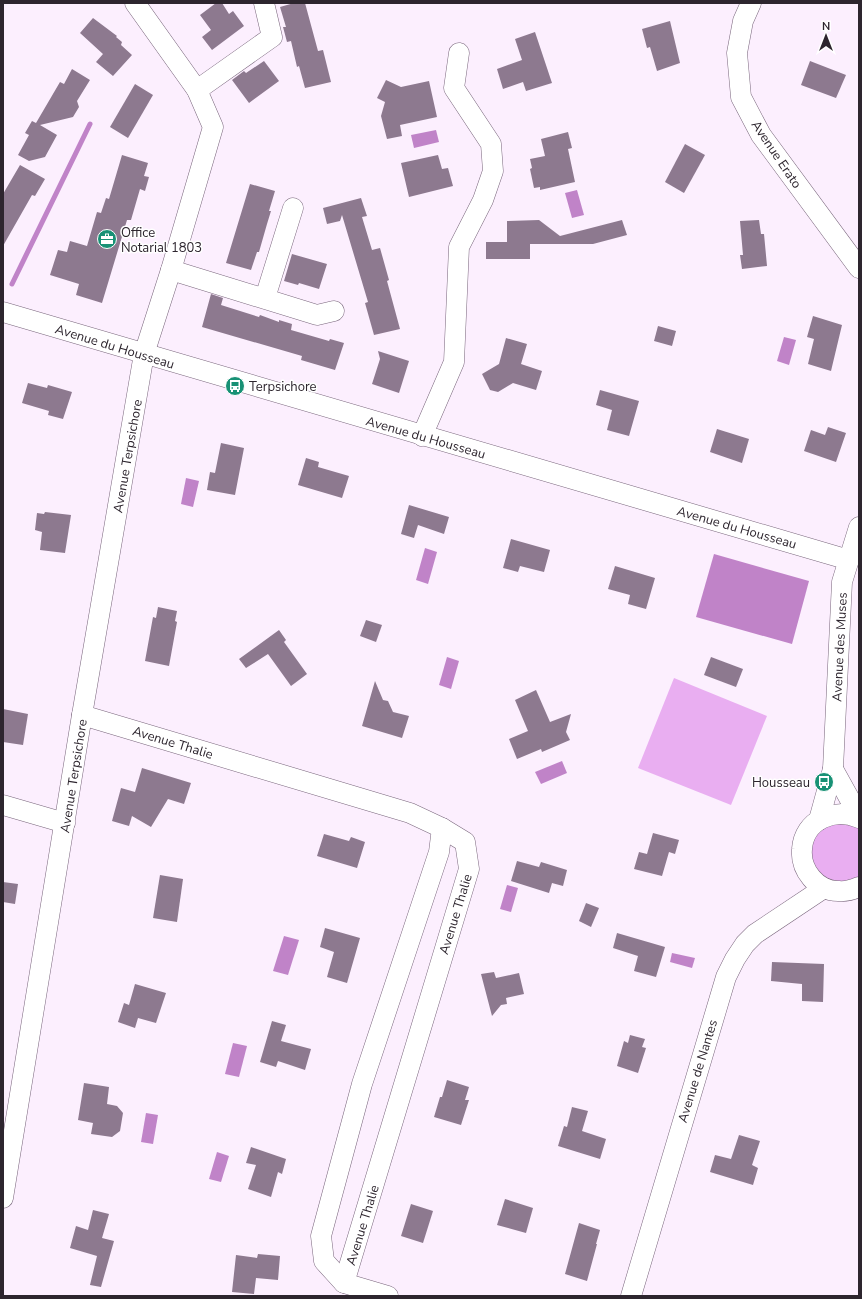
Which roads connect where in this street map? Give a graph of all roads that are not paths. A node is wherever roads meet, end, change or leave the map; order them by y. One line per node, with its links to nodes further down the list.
1 (135, 3): 5 (street, Avenue Terpsichore)
2 (264, 3): 5 (street)
3 (751, 3): 7 (street, Avenue Erato)
4 (459, 52): 13 (street)
5 (197, 90): 8 (street, Avenue Terpsichore)
6 (293, 208): 9 (street)
7 (859, 268)
8 (171, 270): 9 (street); 12 (street, Avenue Terpsichore)
9 (265, 298): 10 (street)
10 (334, 311)
11 (3, 312): 12 (street, Avenue du Housseau)
12 (144, 354): 13 (street, Avenue du Housseau); 16 (street, Avenue Terpsichore)
13 (422, 436): 15 (street, Avenue du Housseau)
14 (859, 527): 15 (street, Avenue des Muses)
15 (848, 560): 17 (street, Avenue des Muses)
16 (82, 715): 21 (street, Avenue Terpsichore); 22 (street, Avenue Thalie)
17 (833, 769): 19 (street); 20 (street, Avenue des Muses)
18 (3, 805): 21 (street)
19 (859, 817): 20 (street)
20 (819, 820): 24 (street)
21 (65, 823): 25 (street, Avenue Terpsichore)
22 (442, 828): 26 (street); 26 (street, Avenue Thalie)
23 (859, 887): 24 (street)
24 (824, 888): 28 (street, Avenue de Nantes)
25 (3, 1198)
26 (344, 1283): 27 (street, Avenue Thalie)
27 (388, 1296)
28 (631, 1296)

